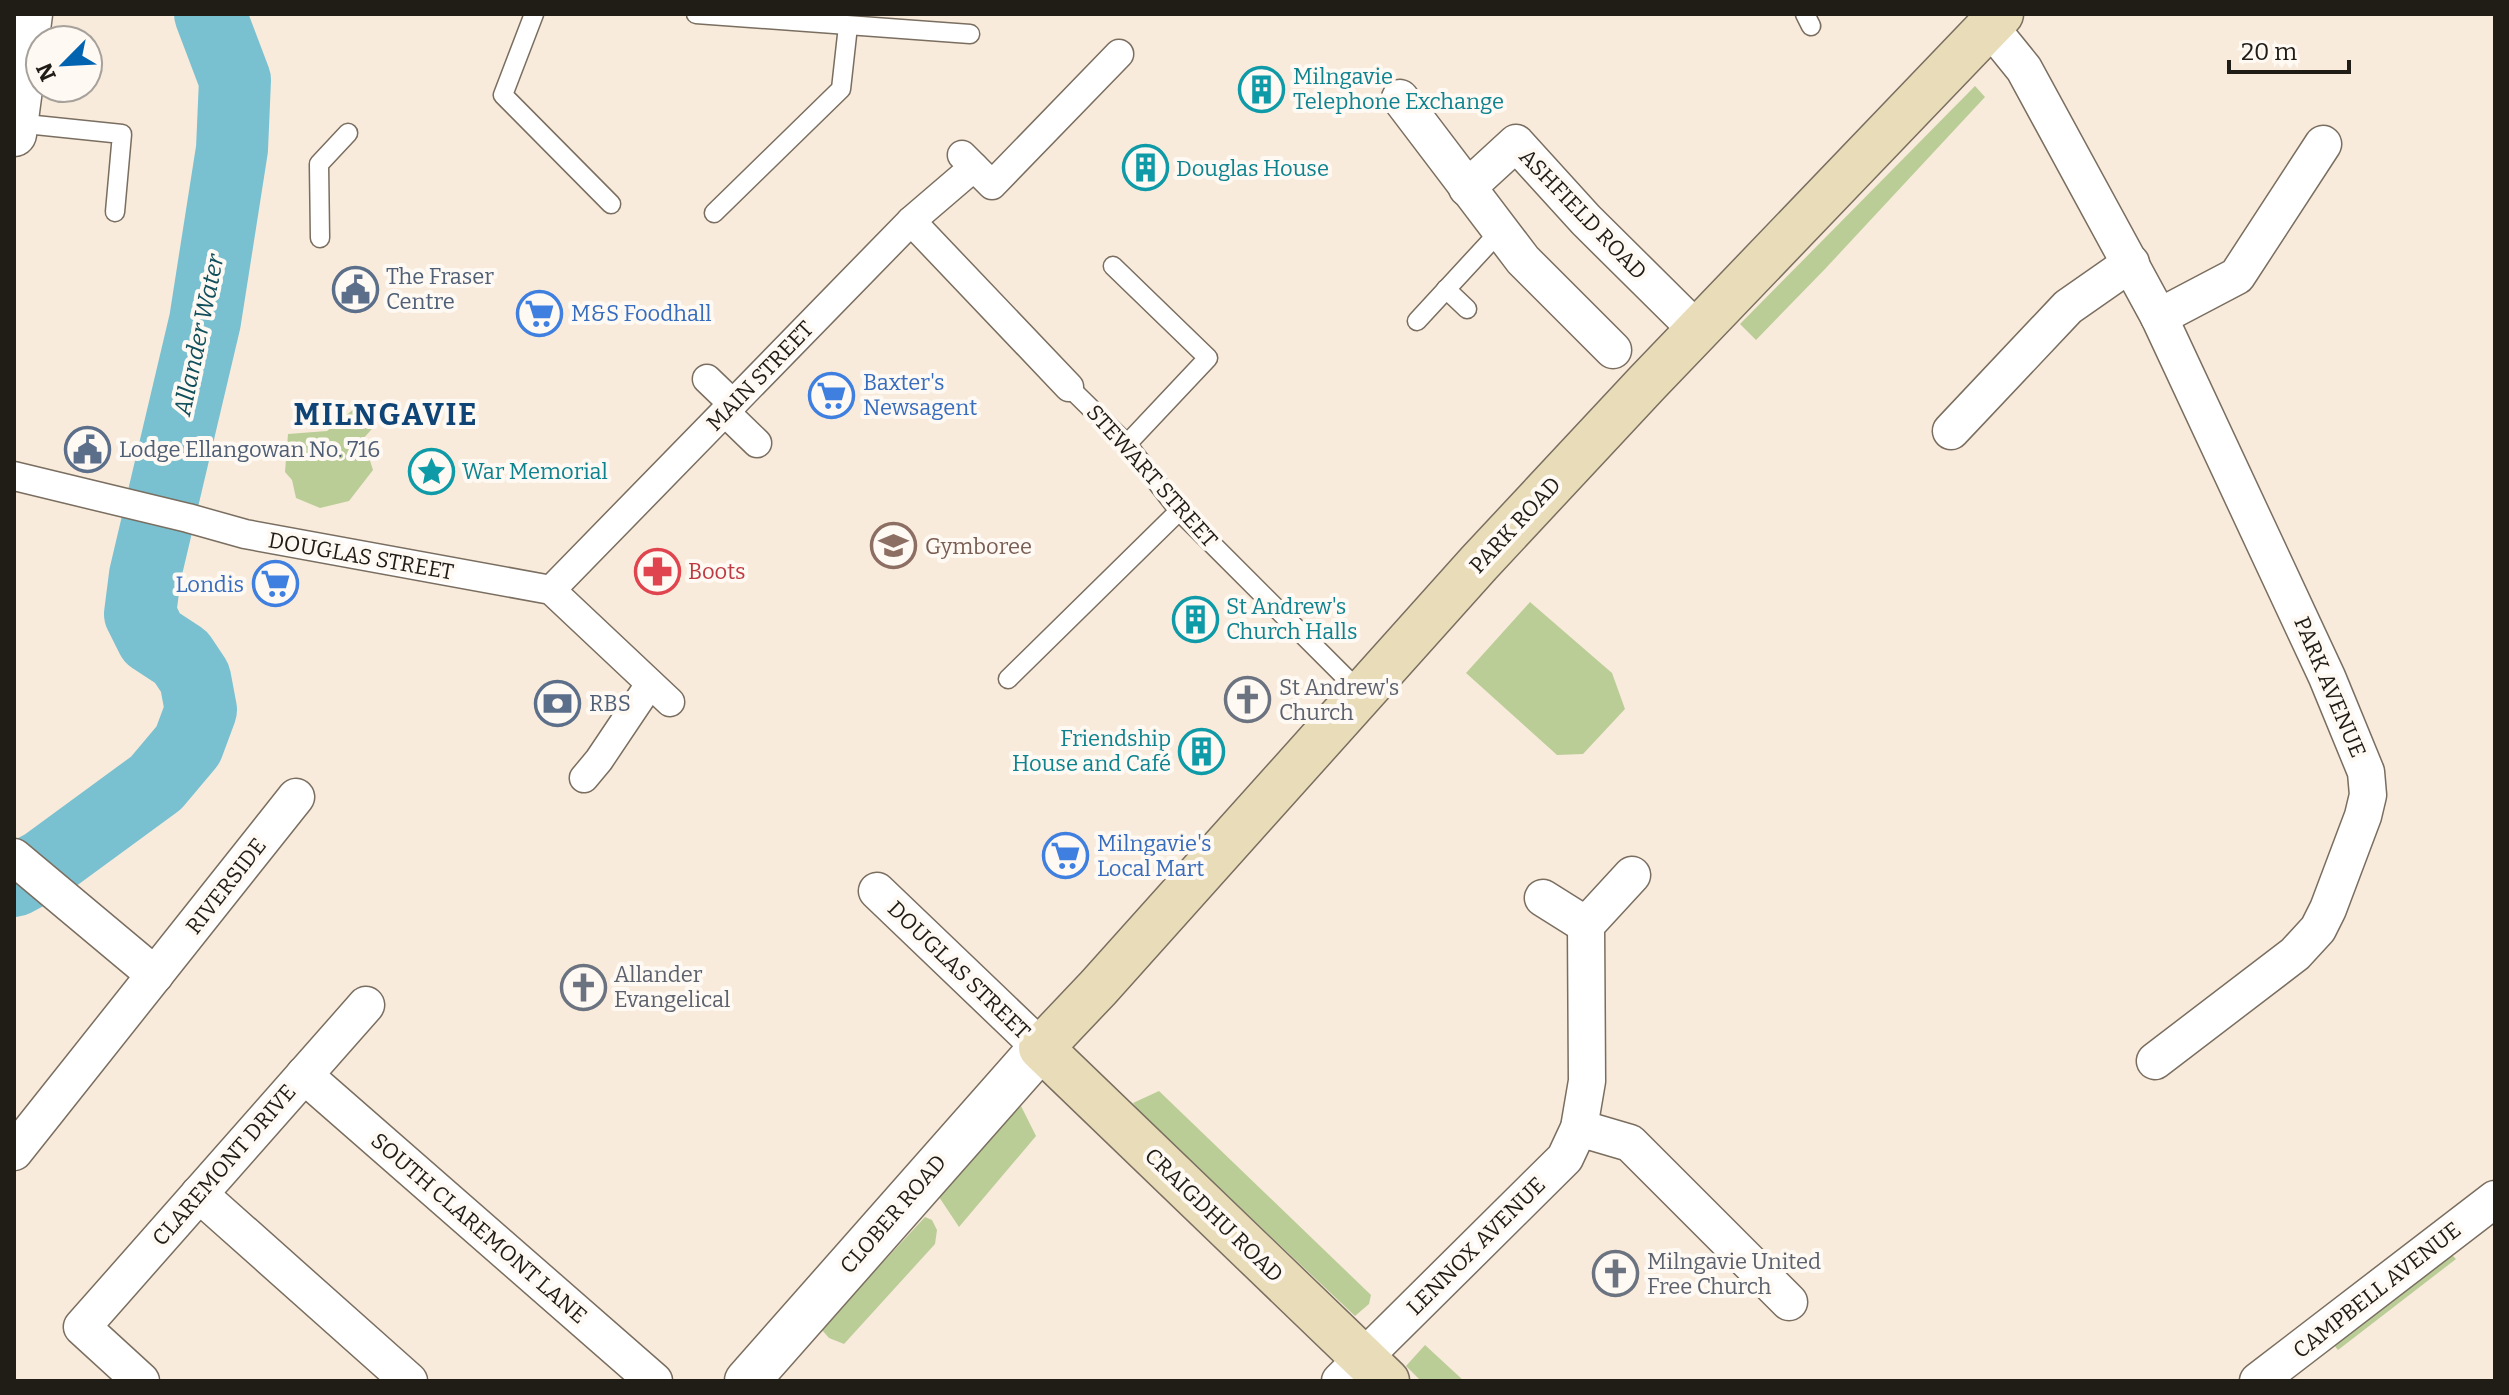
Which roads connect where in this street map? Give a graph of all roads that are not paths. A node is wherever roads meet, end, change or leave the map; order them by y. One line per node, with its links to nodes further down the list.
1 (30, 14): 9 (street)
2 (534, 14): 13 (lane)
3 (696, 14): 5 (lane)
4 (1996, 20): 19 (street, PARK AVENUE); 25 (main road, PARK ROAD)
5 (848, 26): 6 (lane); 15 (lane)
6 (970, 34)
7 (1119, 54): 16 (street, MAIN STREET)
8 (1400, 98): 12 (street)
9 (15, 128): 14 (lane)
10 (348, 133): 18 (lane)
11 (2323, 144): 23 (street)
12 (1467, 188): 17 (street); 25 (street, ASHFIELD ROAD)
13 (611, 204)
14 (115, 212)
15 (714, 213)
16 (911, 221): 28 (street, STEWART STREET); 29 (street, MAIN STREET)
17 (1500, 231): 21 (lane); 26 (street)
18 (320, 238)
19 (2131, 263): 23 (street, PARK AVENUE); 30 (street)
20 (1113, 266): 32 (lane)
21 (1446, 289): 22 (lane); 24 (lane)
22 (1467, 309)
23 (2159, 317): 48 (street, PARK AVENUE)
24 (1417, 321)
25 (1697, 330): 37 (main road, PARK ROAD)
26 (1613, 350)
27 (707, 379): 29 (street)
28 (1069, 387): 32 (lane, STEWART STREET)
29 (729, 408): 31 (street); 35 (street, MAIN STREET)
30 (1951, 431)
31 (757, 443)
32 (1127, 444): 34 (lane, STEWART STREET)
33 (14, 476): 35 (street, DOUGLAS STREET)
34 (1179, 511): 36 (lane); 37 (lane, STEWART STREET)
35 (551, 590): 38 (street)
36 (1008, 679)
37 (1362, 694): 47 (main road, PARK ROAD)
38 (584, 778)
39 (296, 797): 45 (street, RIVERSIDE)
40 (14, 857): 45 (street)
41 (1632, 875): 44 (street)
42 (877, 891): 47 (street, DOUGLAS STREET)
43 (1543, 898): 44 (street)
44 (1586, 925): 50 (street, LENNOX AVENUE)
45 (155, 975): 51 (street, RIVERSIDE)
46 (366, 1005): 49 (street, CLAREMONT DRIVE)
47 (1041, 1048): 55 (main road, CRAIGDHU ROAD); 59 (street, CLOBER ROAD)
48 (2155, 1061)
49 (304, 1075): 52 (street, CLAREMONT DRIVE); 58 (street, SOUTH CLAREMONT LANE)
50 (1579, 1128): 54 (street); 55 (street, LENNOX AVENUE)
51 (14, 1152)
52 (199, 1194): 56 (street, CLAREMONT DRIVE); 57 (street)
53 (2495, 1199): 60 (street, CAMPBELL AVENUE)
54 (1789, 1302)
55 (1364, 1374)
56 (141, 1381)
57 (409, 1381)
58 (654, 1381)
59 (747, 1381)
60 (2258, 1381)

